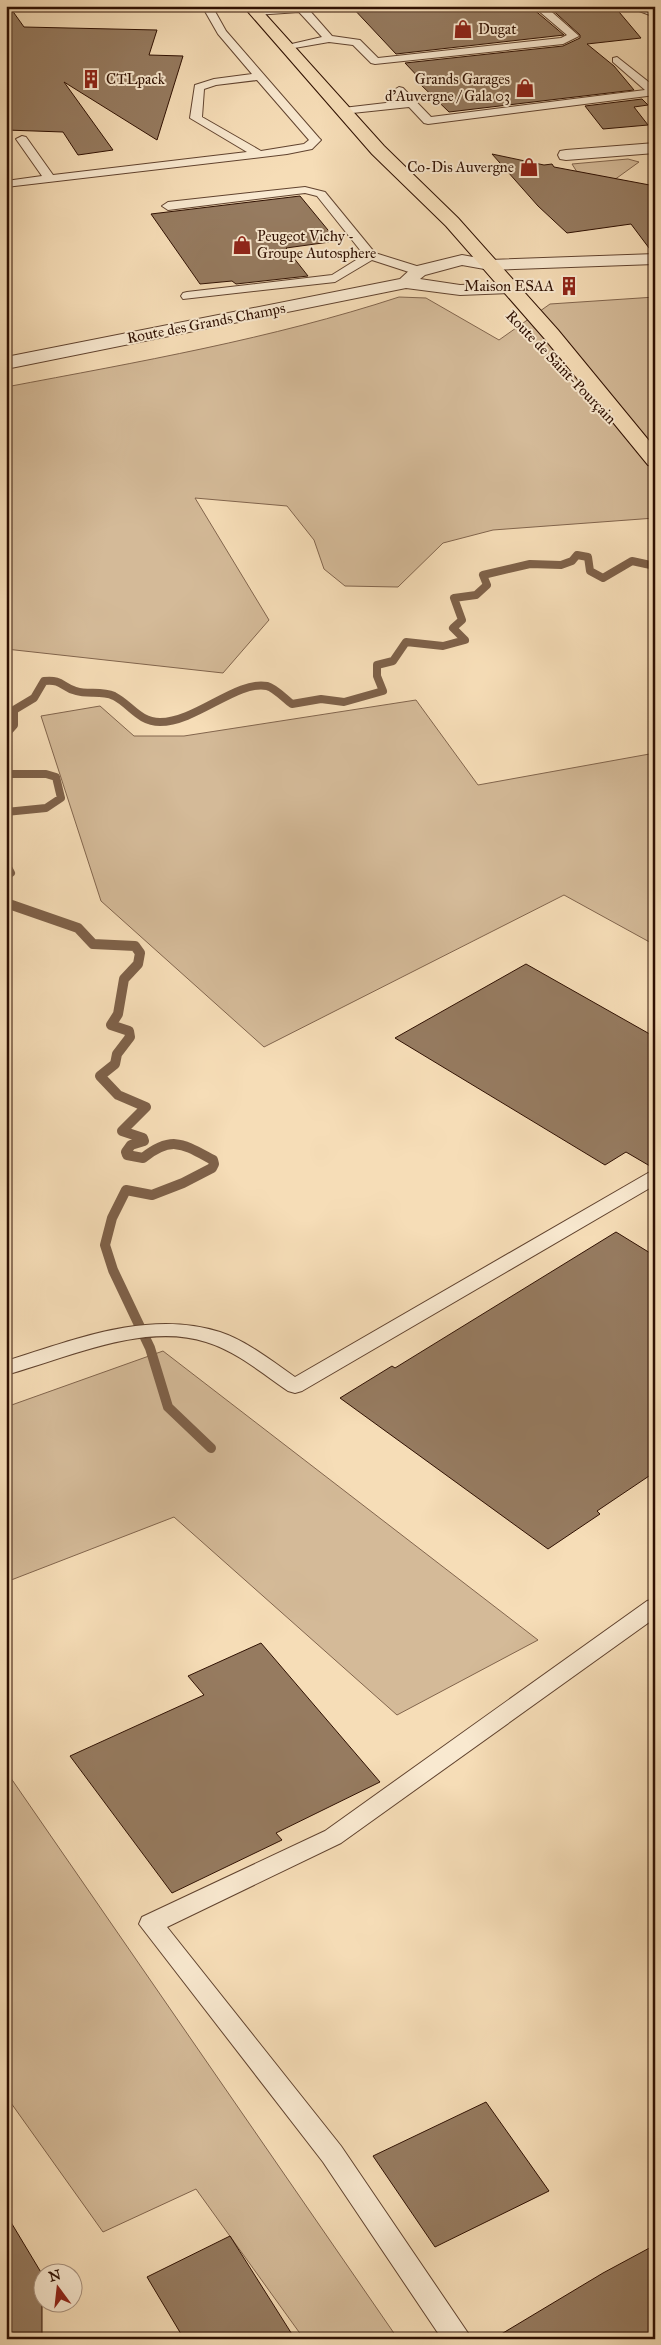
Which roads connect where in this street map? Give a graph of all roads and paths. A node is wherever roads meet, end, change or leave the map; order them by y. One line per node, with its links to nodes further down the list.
1 (206, 6): 11 (lane)
2 (326, 6): 6 (lane)
3 (538, 6): 8 (lane)
4 (639, 6): 7 (street)
5 (253, 9): 6 (lane); 9 (main road, Route de Saint-Pourçain)
6 (302, 9): 8 (lane)
7 (655, 13)
8 (329, 39): 9 (lane)
9 (287, 48): 14 (main road, Route de Saint-Pourçain)
10 (617, 60): 13 (lane)
11 (260, 76): 18 (lane); 18 (lane)
12 (399, 90): 13 (lane)
13 (412, 103): 14 (lane)
14 (343, 111): 17 (main road, Route de Saint-Pourçain)
15 (22, 138): 20 (lane)
16 (655, 148): 19 (street)
17 (378, 150): 25 (main road, Route de Saint-Pourçain); 26 (main road, Route de Saint-Pourçain)
18 (260, 155): 20 (lane)
19 (566, 155)
20 (50, 179): 21 (lane)
21 (6, 184)
22 (168, 206): 23 (lane)
23 (371, 256): 27 (lane); 29 (lane)
24 (655, 259): 26 (street, Route des Grands Champs)
25 (462, 260): 26 (street, Route des Grands Champs); 27 (street, Route des Grands Champs); 30 (main road, Route de Saint-Pourçain)
26 (490, 266): 28 (main road, Route de Saint-Pourçain)
27 (412, 277): 30 (street, Route des Grands Champs); 33 (street, Route des Grands Champs)
28 (510, 288): 30 (street, Route des Grands Champs); 34 (main road, Route de Saint-Pourçain)
29 (187, 296)
30 (497, 301): 31 (main road, Route de Saint-Pourçain)
31 (524, 330)
32 (542, 351): 34 (main road, Route de Saint-Pourçain)
33 (6, 363)
34 (655, 462)
35 (655, 1177): 36 (lane)
36 (128, 1333): 37 (lane)
37 (6, 1368)
38 (655, 1607): 39 (lane)
39 (458, 2339)

